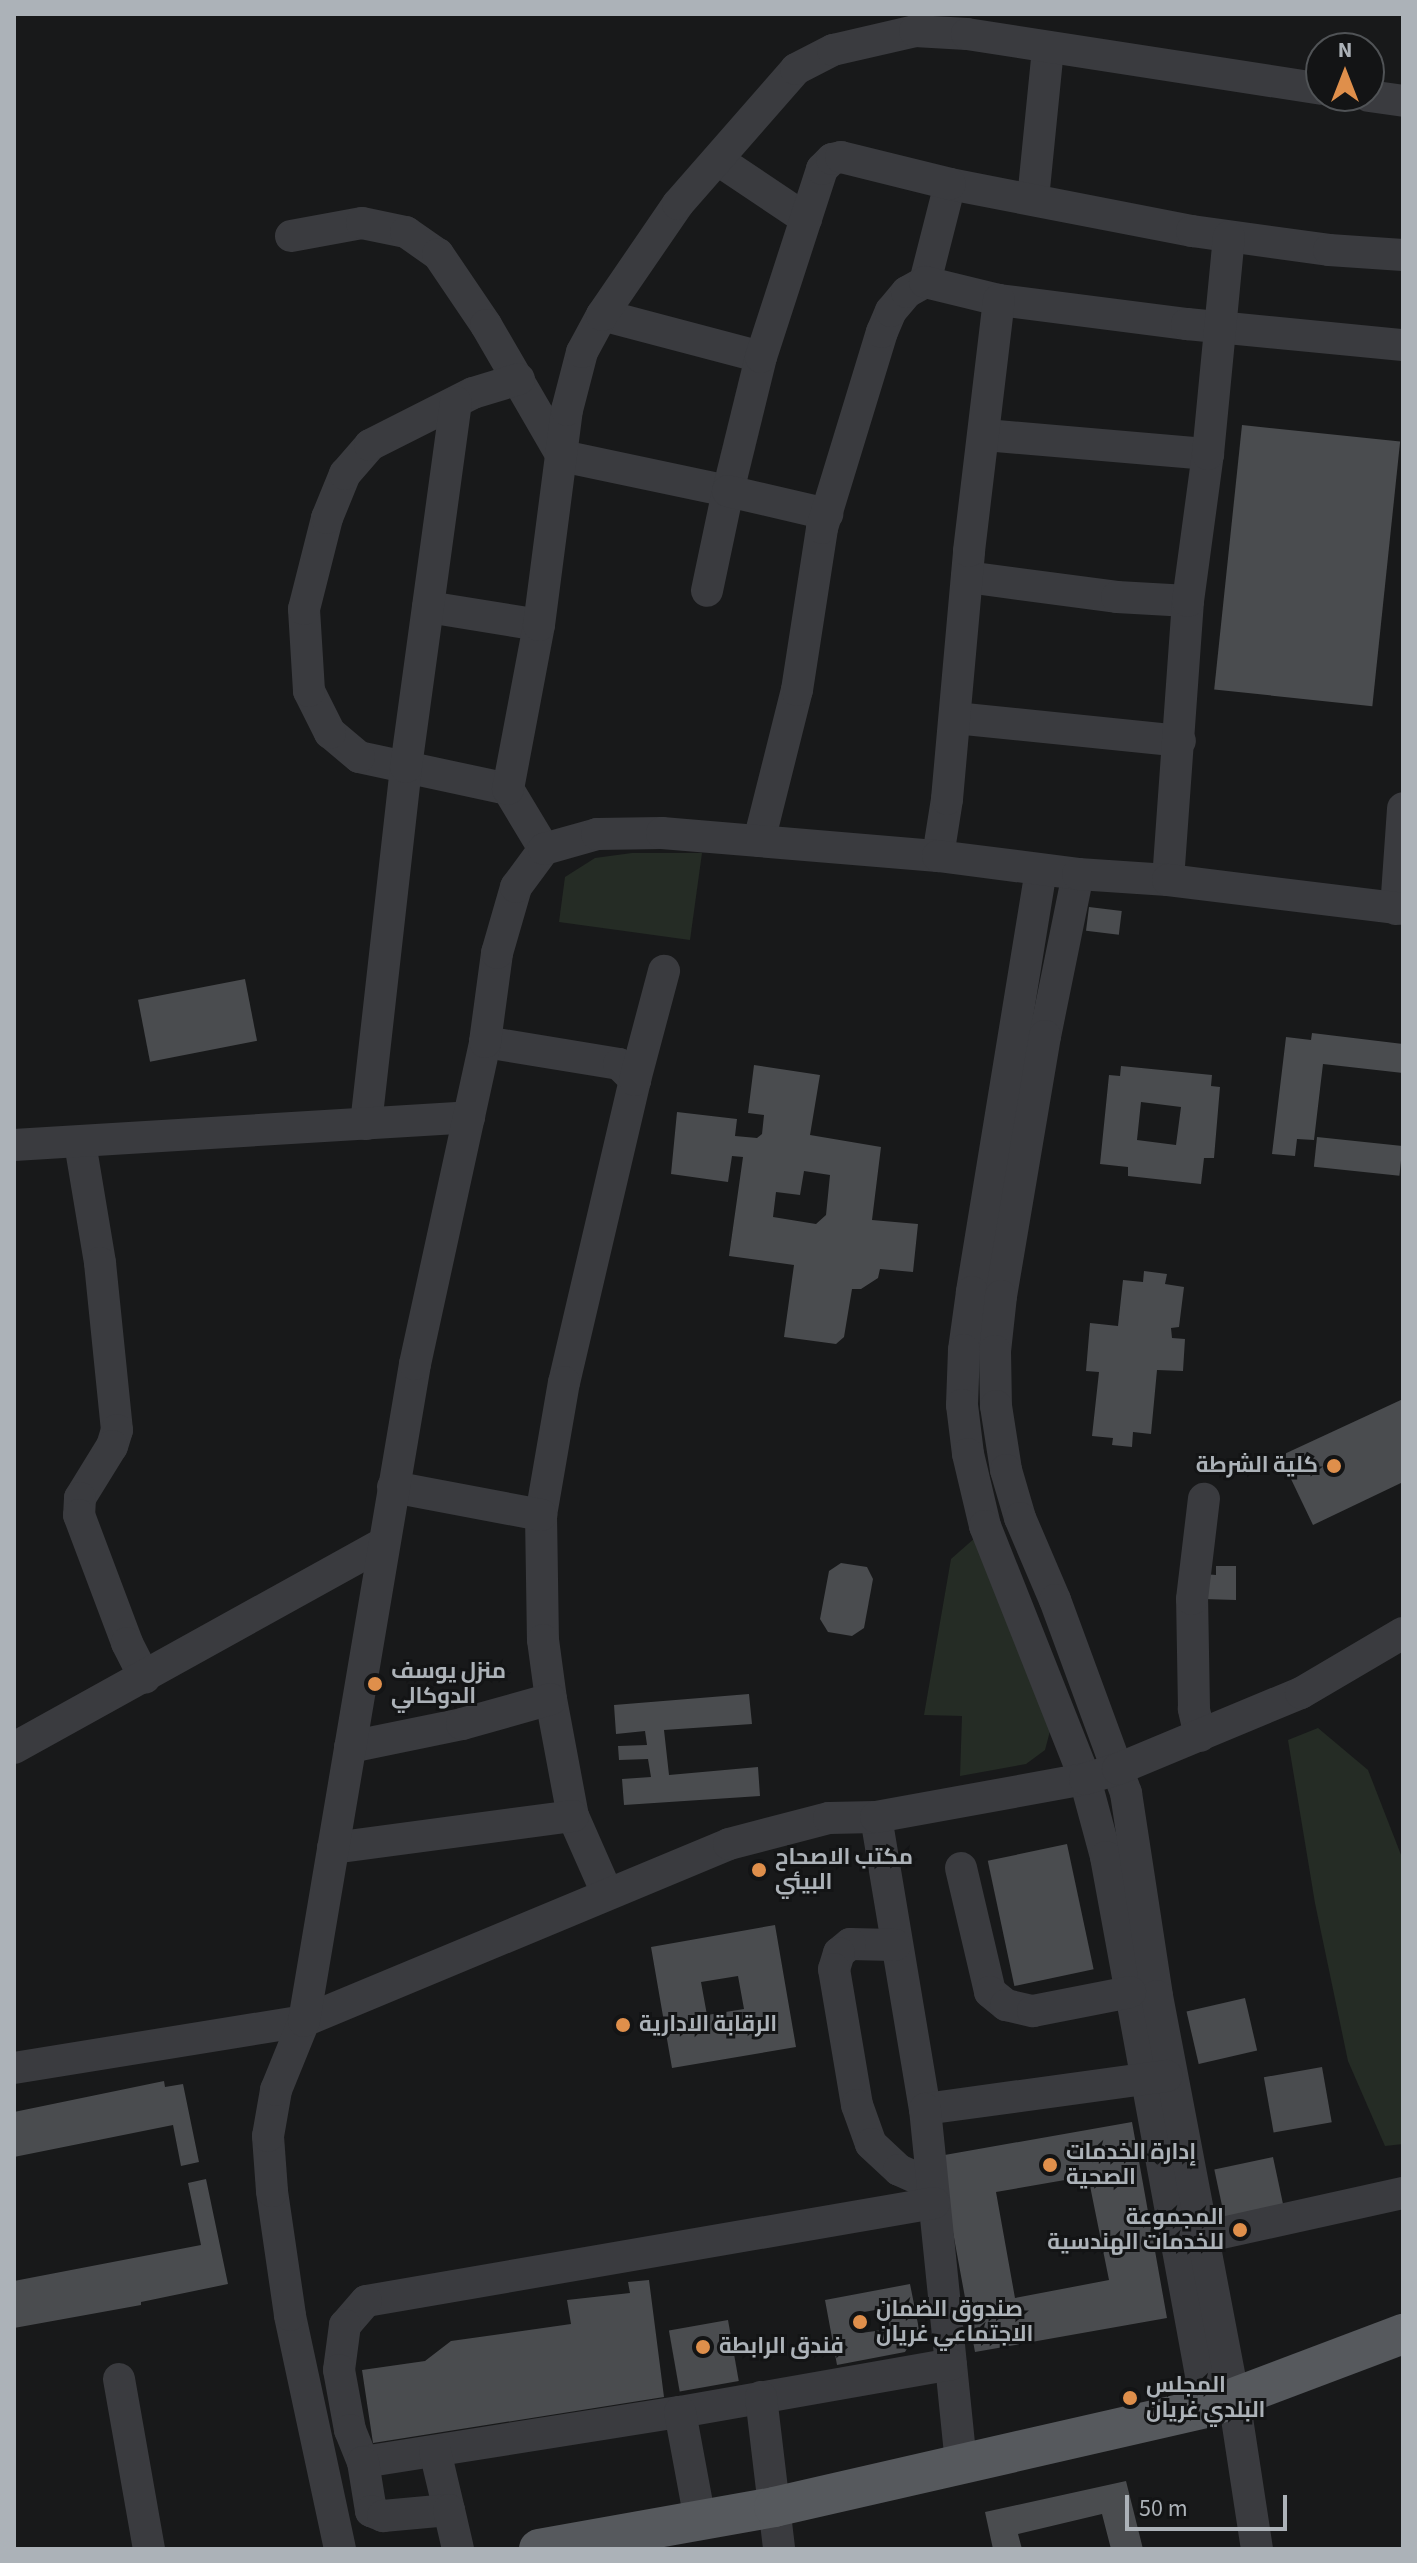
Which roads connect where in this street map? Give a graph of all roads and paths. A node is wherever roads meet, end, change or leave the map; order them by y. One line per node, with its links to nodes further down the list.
1 (1048, 48): 2 (street); 3 (street); 5 (street)
2 (1305, 87)
3 (718, 160): 6 (street); 12 (street)
4 (950, 184): 5 (street); 6 (street); 10 (street)
5 (1033, 199): 8 (street)
6 (806, 219): 15 (street)
7 (291, 236): 16 (street)
8 (1229, 237): 9 (street); 13 (street)
9 (1403, 255)
10 (925, 282): 11 (street); 22 (street)
11 (999, 300): 13 (street); 18 (street)
12 (602, 315): 15 (street); 20 (street)
13 (1221, 329): 14 (street); 19 (street)
14 (1403, 345)
15 (761, 357): 21 (street)
16 (519, 379): 17 (street); 20 (street)
17 (456, 402): 26 (street); 30 (street)
18 (985, 435): 19 (street); 23 (street)
19 (1208, 454): 25 (street)
20 (562, 456): 21 (street); 27 (street)
21 (728, 491): 22 (street); 24 (street)
22 (827, 514): 33 (street)
23 (967, 577): 25 (street); 28 (street)
24 (707, 591)
25 (1188, 601): 29 (street)
26 (428, 607): 27 (street); 30 (street)
27 (539, 625): 31 (street)
28 (955, 718): 29 (street); 35 (street)
29 (1180, 741): 38 (street)
30 (406, 767): 31 (street); 44 (street)
31 (508, 789): 34 (street)
32 (1403, 808): 39 (street)
33 (759, 841): 34 (street); 35 (street)
34 (544, 849): 41 (street)
35 (938, 856): 36 (street)
36 (1041, 870): 37 (street); 47 (street)
37 (1078, 874): 38 (street); 47 (street)
38 (1168, 880): 39 (street)
39 (1400, 909)
40 (664, 971): 42 (street)
41 (485, 1042): 42 (street); 43 (street)
42 (635, 1080): 50 (street)
43 (469, 1117): 44 (street); 48 (street)
44 (366, 1124): 45 (street)
45 (80, 1143): 46 (street); 53 (street)
46 (14, 1145)
47 (986, 1294): 58 (street); 59 (street)
48 (393, 1487): 50 (street); 51 (street)
49 (1204, 1499): 55 (street)
50 (541, 1515): 54 (street)
51 (382, 1544): 53 (street); 56 (street)
52 (1403, 1633): 55 (street)
53 (145, 1678): 57 (street)
54 (551, 1699): 56 (street); 60 (street)
55 (1200, 1736): 58 (street)
56 (350, 1747): 62 (street)
57 (14, 1748)
58 (1118, 1769): 59 (street); 69 (street)
59 (1085, 1779): 61 (street); 66 (street)
60 (573, 1816): 62 (street); 64 (street)
61 (876, 1817): 64 (street); 65 (street)
62 (333, 1848): 67 (street)
63 (961, 1868): 66 (street)
64 (607, 1893): 67 (street)
65 (895, 1945): 70 (street); 72 (street)
66 (1130, 1992): 69 (street)
67 (304, 2021): 68 (street); 87 (street)
68 (14, 2068)
69 (1160, 2077): 70 (street); 73 (street); 78 (street)
70 (925, 2109): 72 (street)
71 (1403, 2193): 73 (street)
72 (933, 2194): 75 (street); 81 (street)
73 (1204, 2237): 78 (street)
74 (1403, 2334): 78 (main road)
75 (951, 2364): 77 (street); 82 (street)
76 (119, 2379): 86 (street)
77 (761, 2397): 79 (street); 83 (street)
78 (1220, 2404): 82 (main road); 91 (street)
79 (680, 2412): 80 (street); 85 (street)
80 (435, 2451): 81 (street); 84 (street)
81 (363, 2462): 84 (street)
82 (961, 2463): 83 (main road)
83 (774, 2507): 85 (main road); 90 (street)
84 (449, 2510): 88 (street)
85 (700, 2520): 89 (main road)
86 (149, 2549)
87 (340, 2549)
88 (458, 2549)
89 (539, 2549)
90 (779, 2549)
91 (1257, 2549)

